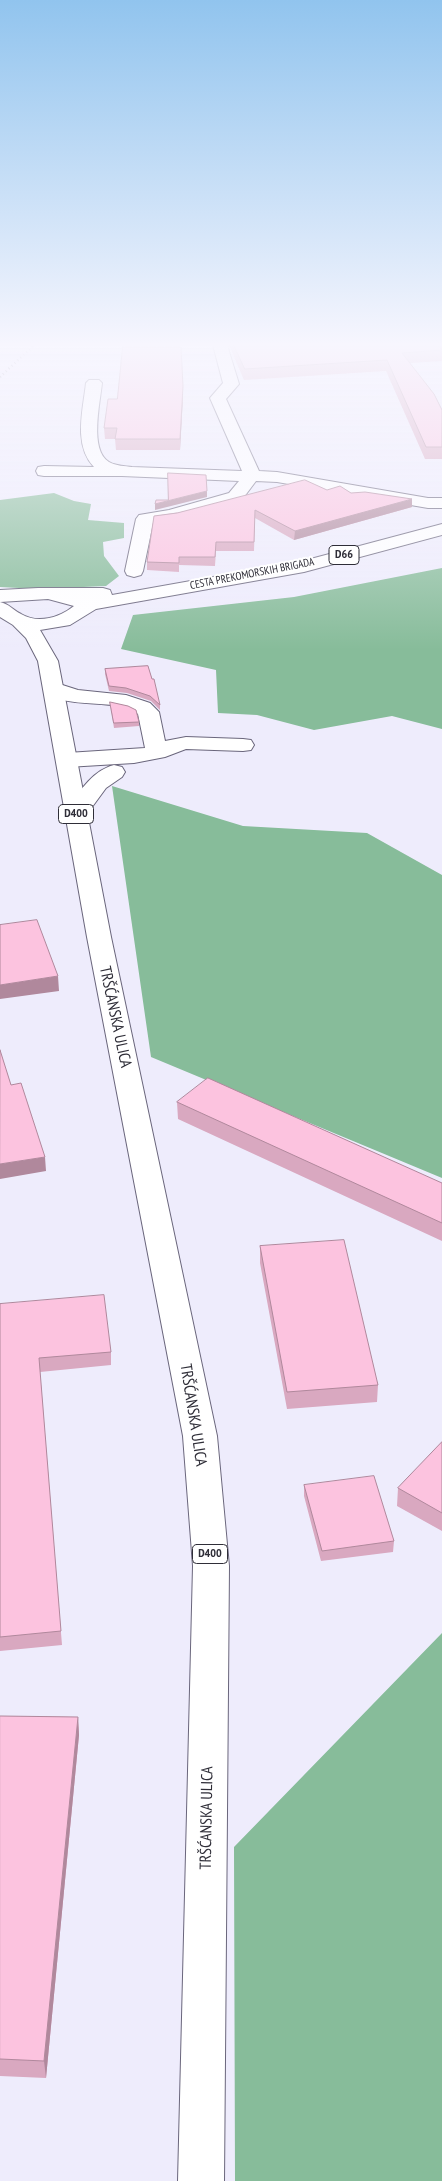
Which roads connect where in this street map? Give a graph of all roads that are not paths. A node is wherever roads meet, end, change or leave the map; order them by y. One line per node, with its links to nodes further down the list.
1 (90, 447): 4 (main road)
2 (240, 447): 5 (main road)
3 (44, 472): 4 (main road)
4 (132, 472): 5 (main road)
5 (252, 475): 6 (main road); 8 (main road)
6 (442, 503)
7 (442, 529): 9 (main road, CESTA PREKOMORSKIH BRIGADA / D66)
8 (134, 571)
9 (177, 588): 10 (main road, CESTA PREKOMORSKIH BRIGADA / D66); 12 (main road, CESTA PREKOMORSKIH BRIGADA / D66)
10 (58, 595): 11 (main road, D66); 12 (main road)
11 (7, 609): 12 (main road, D66); 13 (main road, D400)
12 (72, 615): 13 (main road, D400)
13 (48, 661): 14 (main road, TRŠĆANSKA ULICA / D400)
14 (53, 688): 16 (main road); 17 (main road, TRŠĆANSKA ULICA / D400)
15 (243, 745): 16 (main road)
16 (157, 752): 17 (main road); 18 (main road)
17 (66, 760): 18 (main road); 19 (main road, TRŠĆANSKA ULICA / D400)
18 (114, 772): 19 (main road)
19 (76, 813): 20 (main road, TRŠĆANSKA ULICA / D400)
20 (201, 2181)

